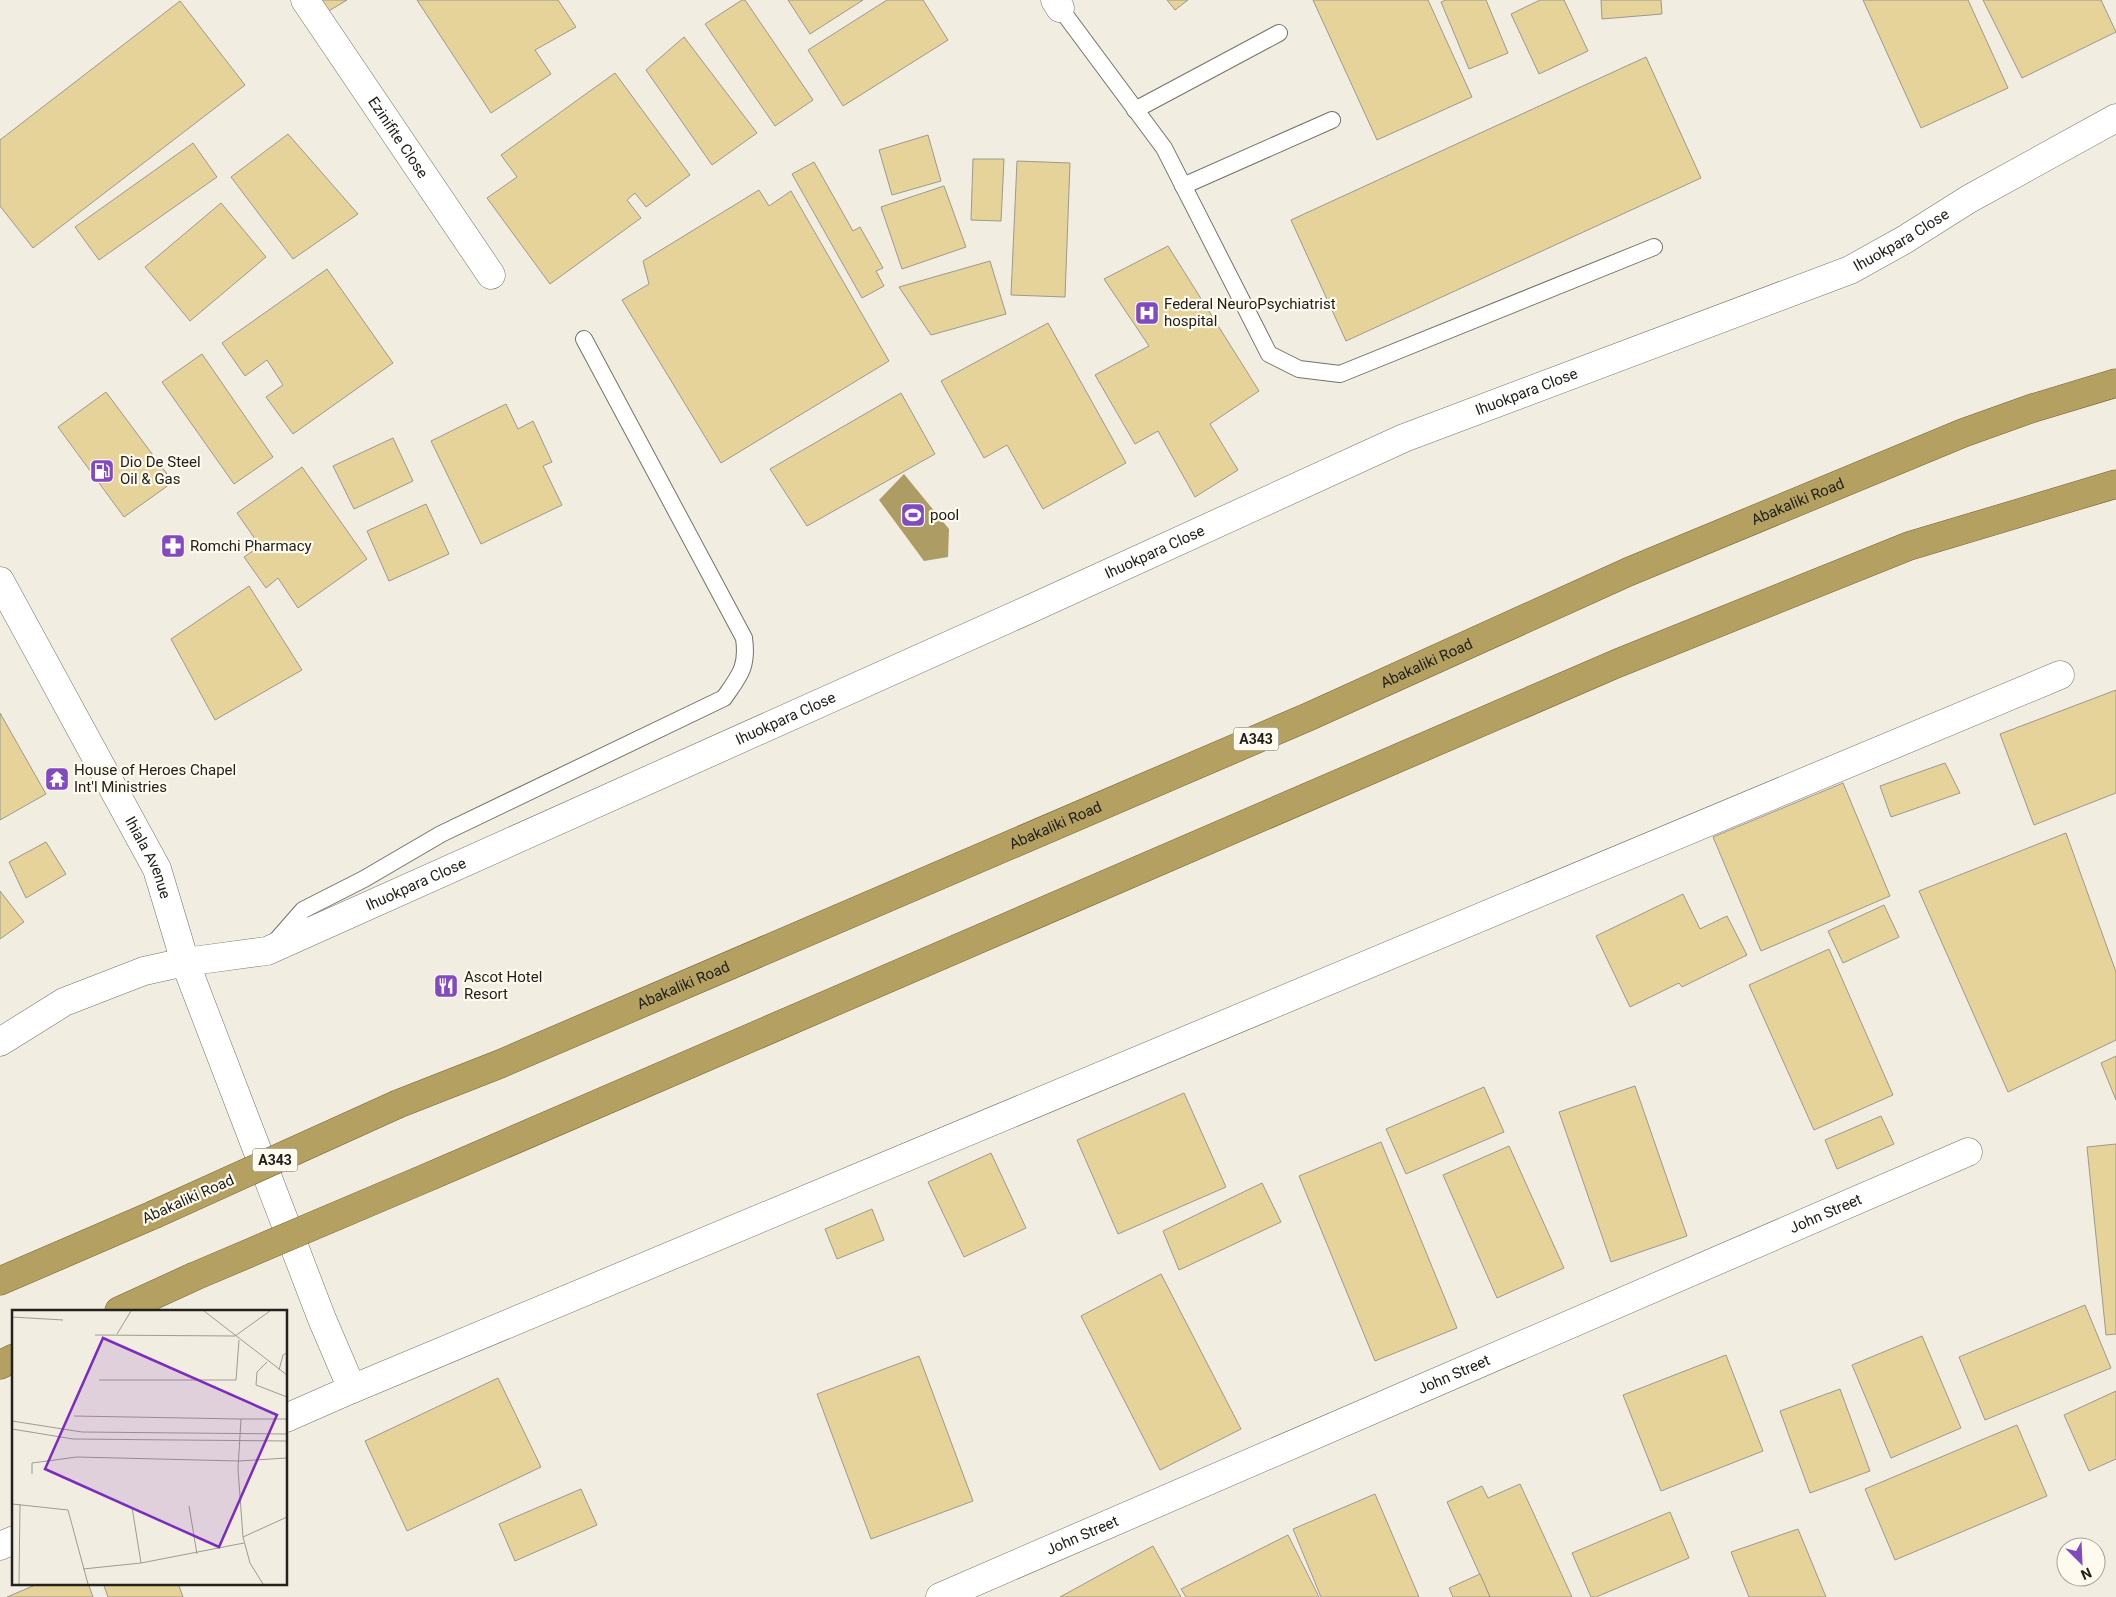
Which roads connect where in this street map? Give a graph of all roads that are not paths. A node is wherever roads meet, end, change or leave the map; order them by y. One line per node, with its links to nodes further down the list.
1 (305, 0): 9 (street, Ezinifite Close)
2 (1058, 4): 4 (lane)
3 (1279, 33): 4 (lane)
4 (1135, 110): 7 (lane)
5 (2116, 118): 15 (street, Ihuokpara Close)
6 (1332, 120): 7 (lane)
7 (1183, 186): 8 (lane)
8 (1654, 247)
9 (491, 275)
10 (584, 339): 15 (lane)
11 (2116, 383): 19 (highway, Abakaliki Road / A343, bridge)
12 (2116, 484): 20 (highway, bridge)
13 (0, 581): 16 (street, Ihiala Avenue)
14 (2060, 675): 23 (street)
15 (267, 951): 16 (street, Ihuokpara Close)
16 (185, 962): 17 (street); 23 (street, Ihiala Avenue)
17 (0, 1042)
18 (1968, 1152): 27 (street, John Street)
19 (0, 1281)
20 (121, 1310)
21 (12, 1359): 22 (highway)
22 (0, 1365)
23 (352, 1388): 24 (street)
24 (288, 1417)
25 (12, 1541): 26 (street)
26 (0, 1546)
27 (940, 1597)

